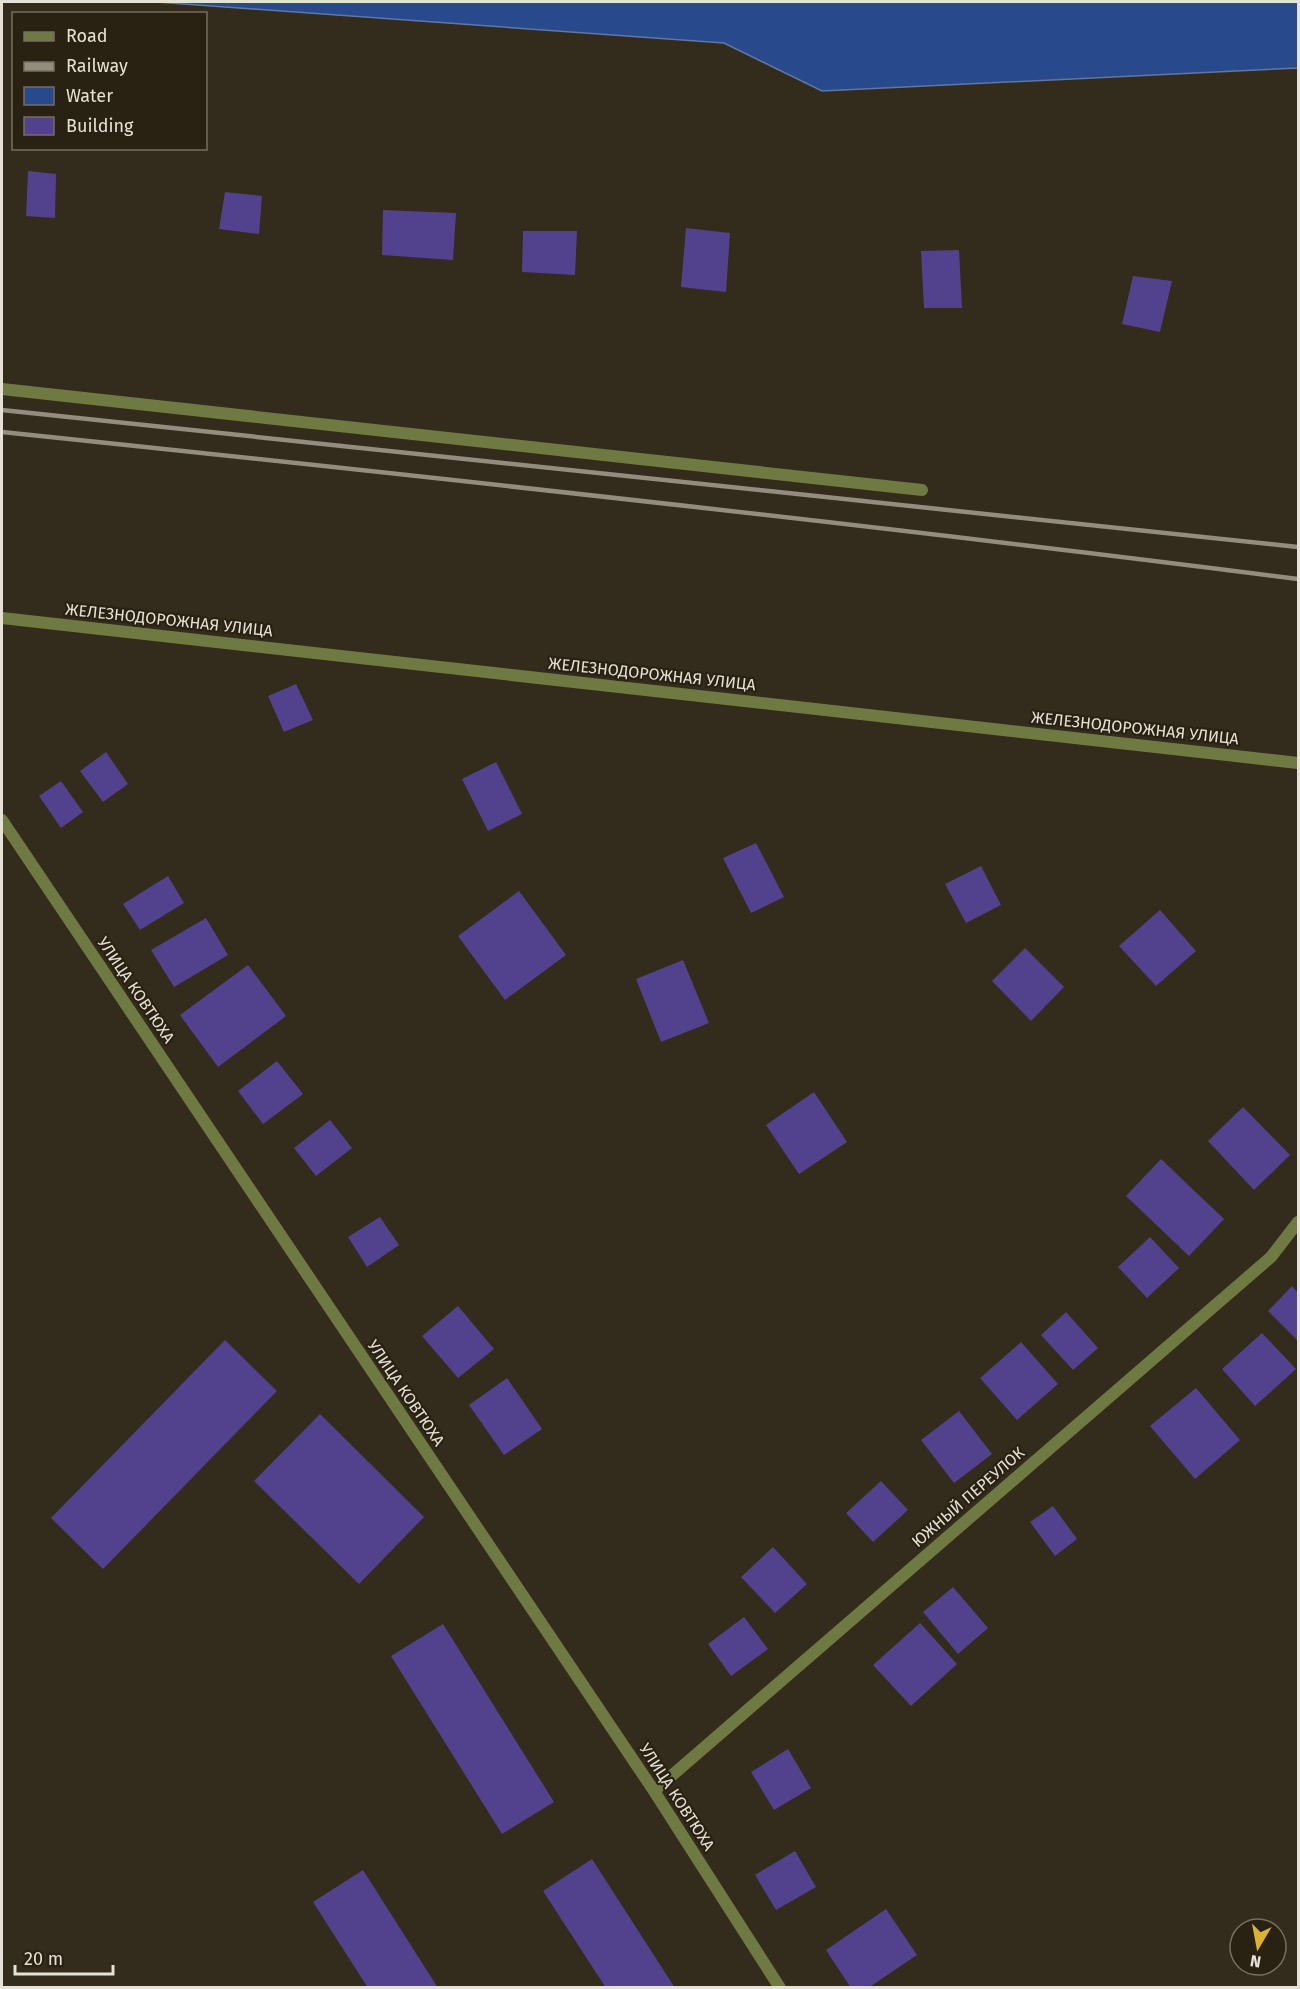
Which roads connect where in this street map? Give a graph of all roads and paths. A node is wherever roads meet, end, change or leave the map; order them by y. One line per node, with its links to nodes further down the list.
1 (2, 389): 2 (street)
2 (922, 490)
3 (2, 618): 4 (street, ЖЕЛЕЗНОДОРОЖНАЯ УЛИЦА)
4 (1299, 763)
5 (2, 820): 7 (street, УЛИЦА КОВТЮХА)
6 (1299, 1222): 7 (street, ЮЖНЫЙ ПЕРЕУЛОК)
7 (654, 1791): 8 (street, УЛИЦА КОВТЮХА)
8 (780, 1988)

